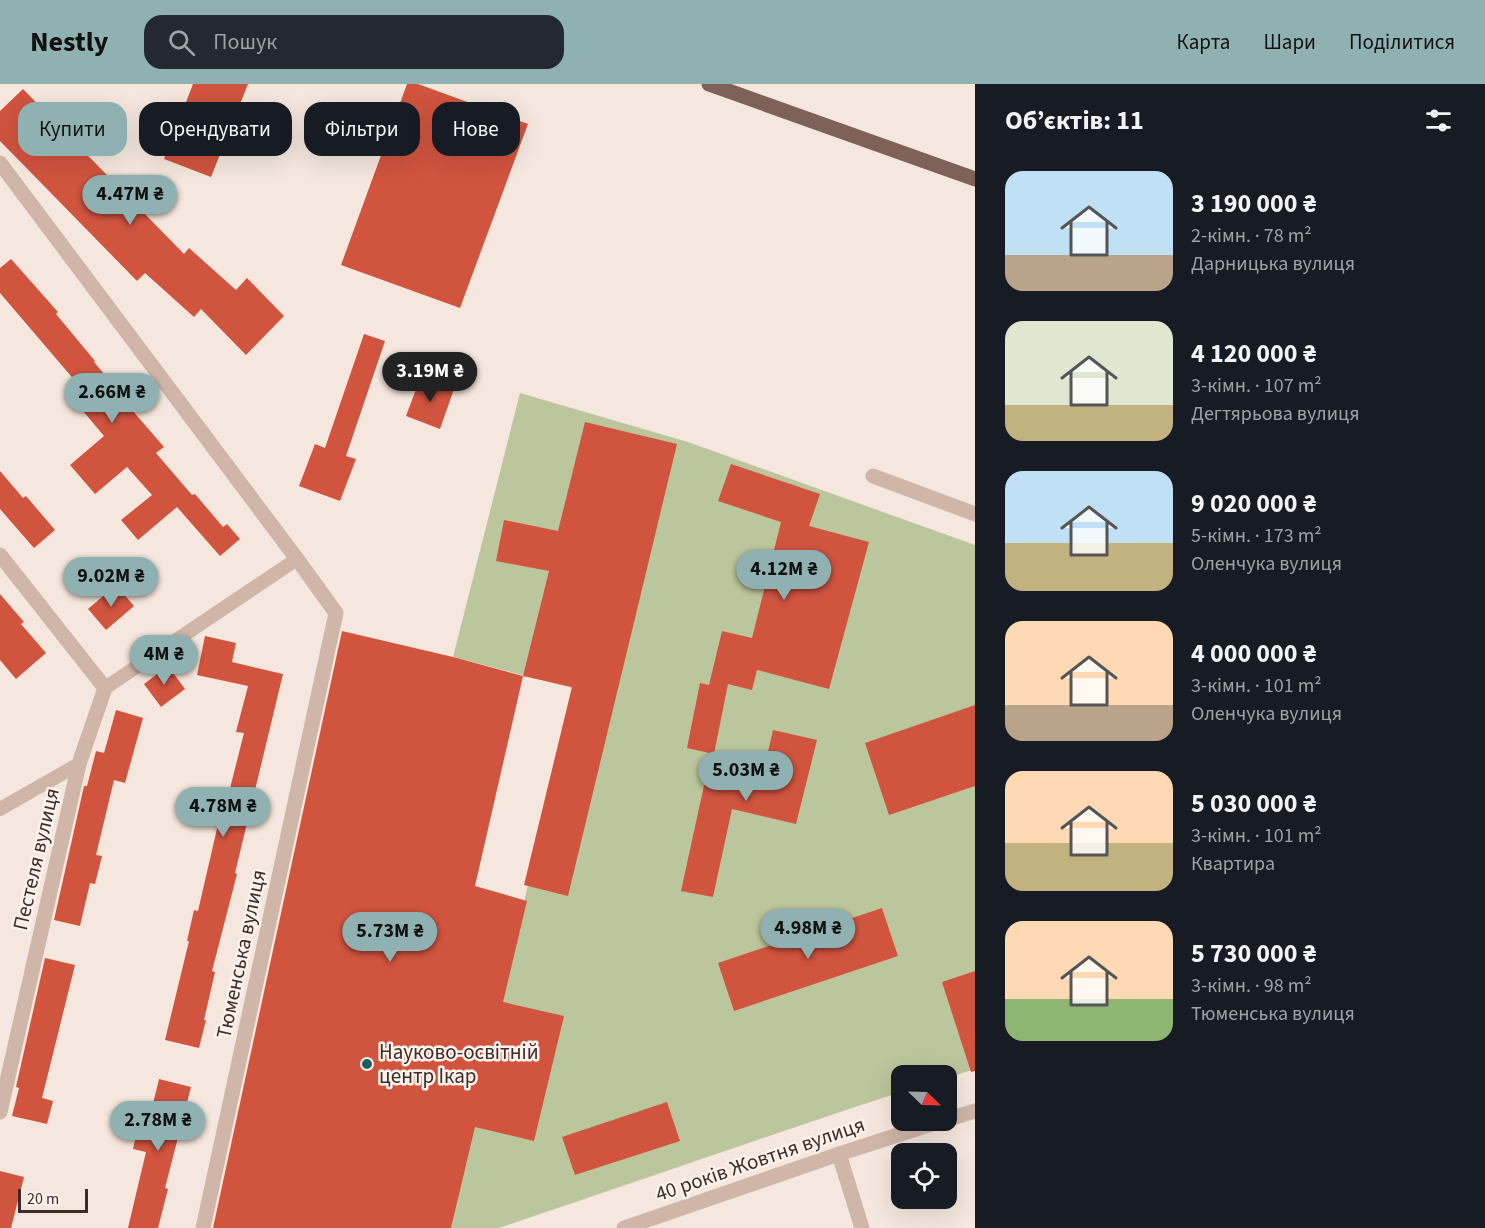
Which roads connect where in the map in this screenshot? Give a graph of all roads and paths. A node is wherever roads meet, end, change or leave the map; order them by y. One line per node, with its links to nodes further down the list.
1 (709, 84): 3 (main road)
2 (0, 163): 7 (street, Тюменська вулиця)
3 (975, 179)
4 (873, 476): 5 (street)
5 (975, 514)
6 (0, 555): 8 (street)
7 (297, 559): 8 (lane); 16 (street, Тюменська вулиця)
8 (105, 688): 9 (street, Пестеля вулиця)
9 (80, 764): 10 (lane); 12 (street, Пестеля вулиця)
10 (0, 809)
11 (975, 1111): 13 (street, 40 років Жовтня вулиця)
12 (0, 1112)
13 (957, 1116)
14 (911, 1131): 15 (street, 40 років Жовтня вулиця)
15 (839, 1154): 17 (street, 40 років Жовтня вулиця); 18 (street)
16 (203, 1228)
17 (624, 1228)
18 (862, 1228)

